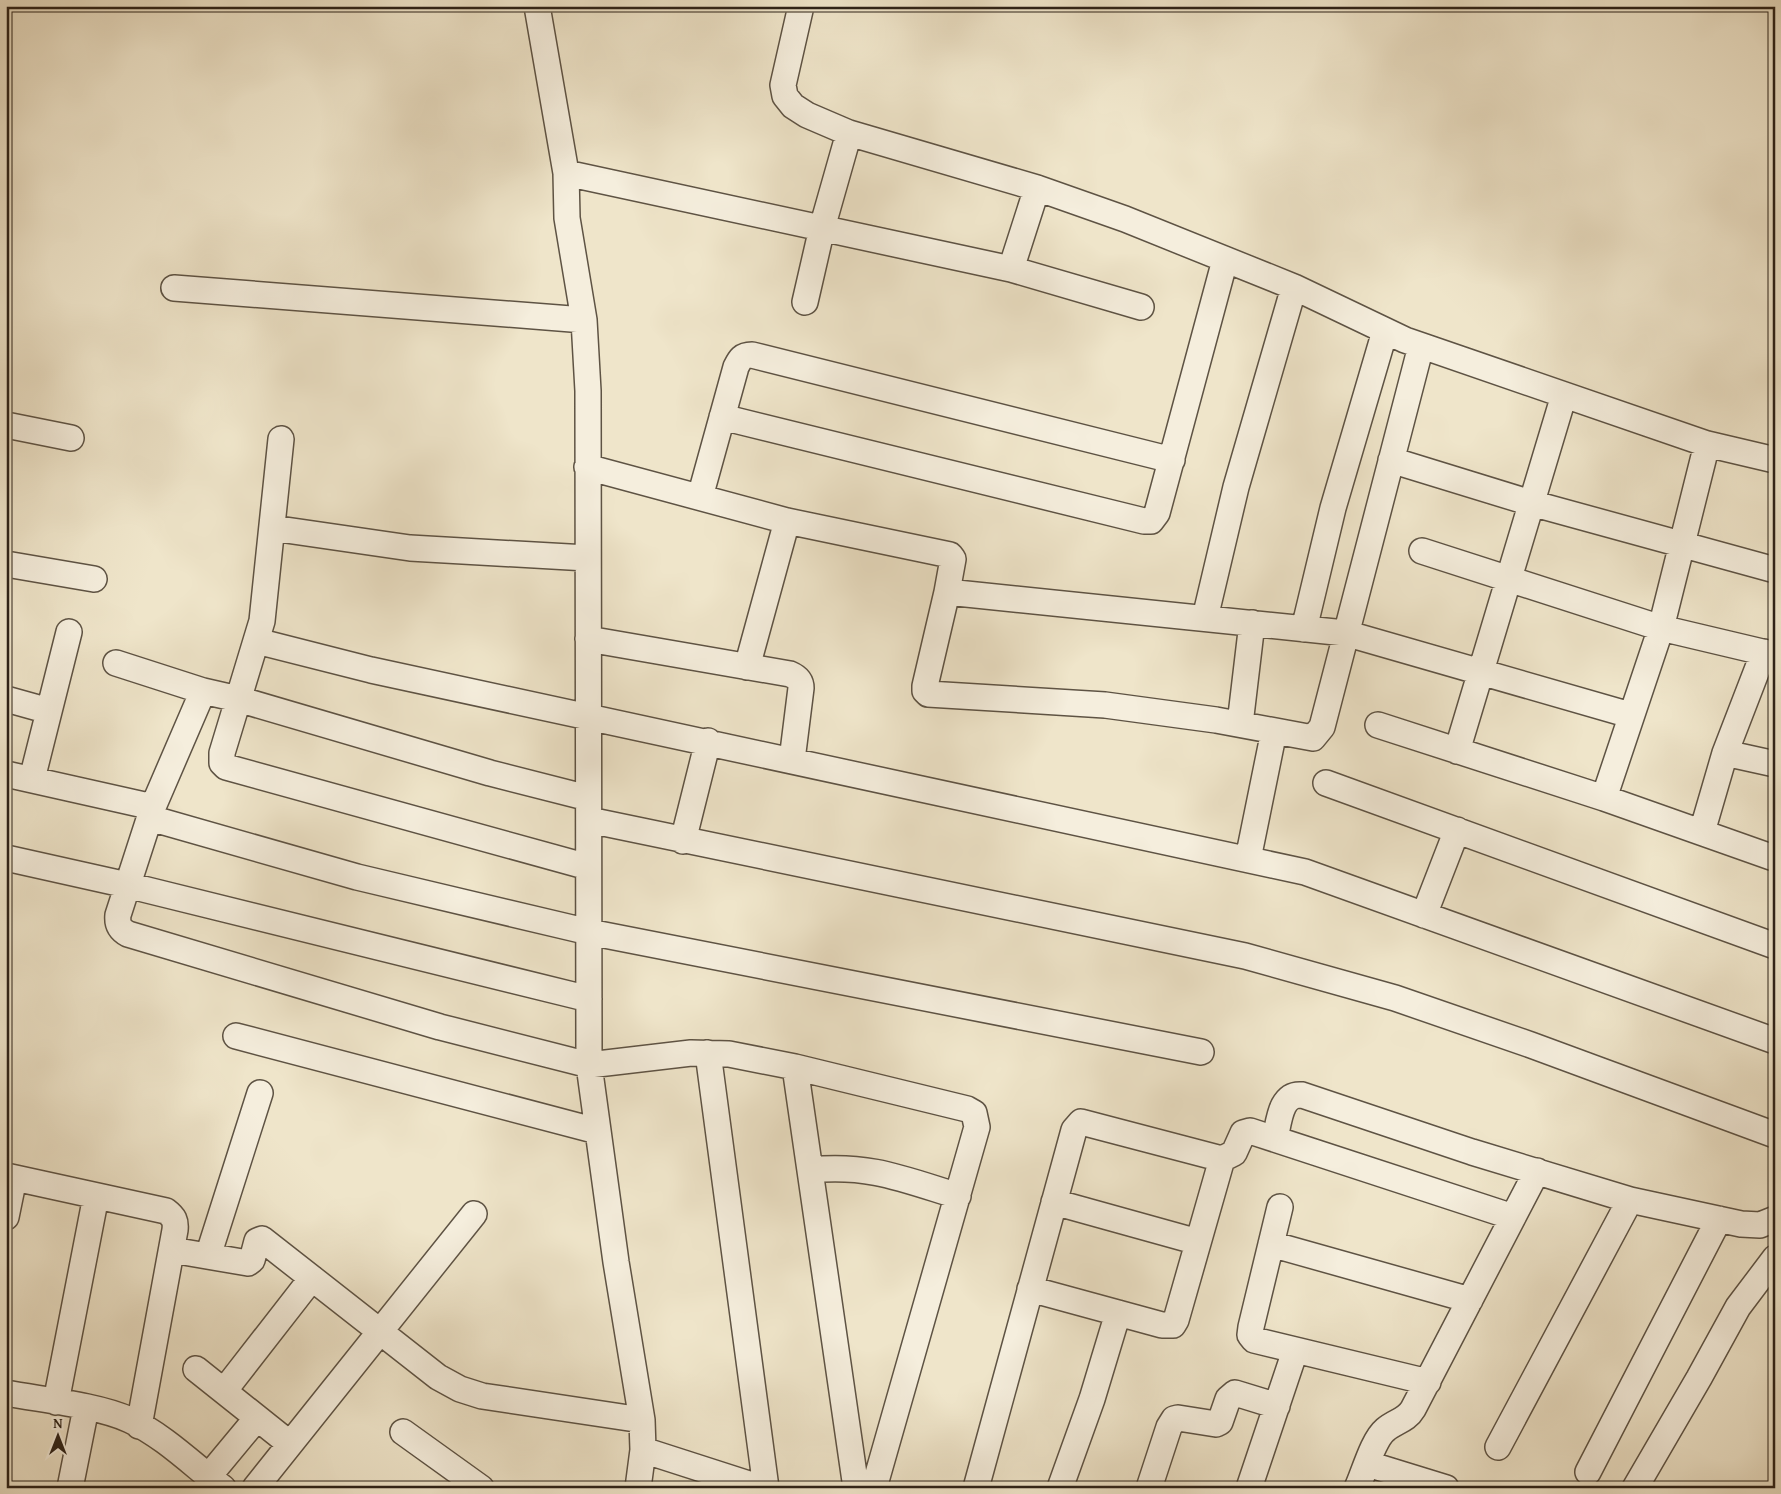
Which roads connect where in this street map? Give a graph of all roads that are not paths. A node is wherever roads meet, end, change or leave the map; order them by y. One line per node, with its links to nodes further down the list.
1 (537, 6): 4 (street)
2 (801, 6): 3 (street)
3 (849, 133): 5 (street); 6 (street)
4 (566, 173): 6 (street); 13 (street)
5 (1037, 188): 7 (street); 8 (street)
6 (822, 228): 8 (street); 11 (street)
7 (1225, 260): 9 (street); 22 (street)
8 (1011, 269): 12 (street)
9 (1294, 287): 14 (street); 38 (street)
10 (174, 288): 13 (street)
11 (805, 302)
12 (1141, 307)
13 (584, 320): 25 (street)
14 (1385, 331): 15 (street); 41 (street)
15 (1421, 346): 16 (street); 23 (street)
16 (1564, 396): 21 (street); 27 (street)
17 (722, 417): 22 (street); 22 (street); 26 (street)
18 (6, 425): 19 (street)
19 (71, 438)
20 (281, 439): 29 (street)
21 (1707, 444): 24 (street); 30 (street)
22 (1172, 460)
23 (1391, 460): 27 (street); 43 (street)
24 (1775, 460)
25 (587, 467): 26 (street); 32 (street)
26 (700, 497): 28 (street)
27 (1531, 503): 30 (street); 35 (street)
28 (786, 521): 37 (street); 48 (street)
29 (272, 528): 32 (street); 45 (street)
30 (1682, 547): 34 (street); 40 (street)
31 (1422, 550): 35 (street)
32 (588, 558): 44 (street)
33 (6, 564): 36 (street)
34 (1775, 570)
35 (1509, 578): 40 (street); 49 (street)
36 (94, 579)
37 (947, 592): 38 (street); 56 (street)
38 (1204, 618): 39 (street)
39 (1252, 623): 41 (street); 56 (street)
40 (1661, 628): 46 (street); 55 (street)
41 (1304, 629): 43 (street)
42 (69, 632): 53 (street)
43 (1345, 633): 49 (street); 58 (street)
44 (588, 639): 48 (street); 54 (street)
45 (257, 641): 52 (street); 54 (street)
46 (1769, 653): 61 (street)
47 (116, 664): 50 (street)
48 (747, 666): 62 (street)
49 (1480, 671): 55 (street); 60 (street)
50 (204, 691): 52 (street); 69 (street)
51 (6, 699): 53 (street)
52 (238, 699): 68 (street); 76 (street)
53 (49, 711): 65 (street)
54 (588, 715): 59 (street); 68 (street)
55 (1630, 715): 67 (street)
56 (1240, 724): 58 (street)
57 (1378, 725): 60 (street)
58 (1274, 731): 75 (street)
59 (708, 741): 62 (street); 72 (street)
60 (1457, 751): 67 (street)
61 (1725, 753): 63 (street); 71 (street)
62 (792, 760): 75 (street)
63 (1775, 764)
64 (6, 774): 65 (street)
65 (32, 780): 69 (street)
66 (1326, 783): 70 (street)
67 (1604, 798): 71 (street)
68 (589, 809): 72 (street); 76 (street)
69 (151, 812): 77 (street); 79 (street)
70 (1456, 830): 78 (street); 80 (street)
71 (1702, 832): 73 (street)
72 (684, 841): 90 (street)
73 (1771, 857)
74 (6, 858): 77 (street)
75 (1248, 859): 78 (street)
76 (588, 867): 79 (street)
77 (127, 884): 81 (street); 86 (street)
78 (1424, 915): 83 (street)
79 (588, 932): 81 (street); 84 (street)
80 (1775, 946)
81 (589, 999): 86 (street)
82 (236, 1036): 89 (street)
83 (1775, 1041)
84 (1201, 1052)
85 (708, 1053): 86 (street); 87 (street); 139 (street)
86 (589, 1065): 89 (street)
87 (795, 1067): 93 (street); 97 (street)
88 (260, 1093): 109 (street)
89 (597, 1131): 125 (street)
90 (1775, 1135)
91 (1275, 1139): 92 (street); 94 (street); 103 (street)
92 (1222, 1159): 99 (street); 106 (street)
93 (810, 1170): 97 (street); 140 (street)
94 (1537, 1171): 98 (street); 103 (street)
95 (10, 1177): 96 (street); 102 (street)
96 (96, 1196): 108 (street); 121 (street)
97 (958, 1196): 141 (street)
98 (1630, 1200): 104 (street); 129 (street)
99 (1054, 1202): 106 (street); 112 (street)
100 (1280, 1207): 107 (street)
101 (474, 1214): 115 (street)
102 (6, 1217)
103 (1513, 1217): 113 (street)
104 (1719, 1220): 105 (street); 132 (street)
105 (1775, 1220)
106 (1198, 1242): 114 (street)
107 (1271, 1244): 113 (street); 116 (street)
108 (172, 1250): 109 (street); 126 (street)
109 (208, 1256): 111 (street)
110 (1775, 1258): 148 (street)
111 (312, 1278): 115 (street); 119 (street)
112 (1030, 1289): 114 (street); 142 (street)
113 (1470, 1300): 118 (street)
114 (1118, 1313): 143 (street)
115 (380, 1331): 125 (street); 128 (street)
116 (1295, 1351): 118 (street); 122 (street)
117 (196, 1369): 119 (street)
118 (1428, 1382): 131 (street)
119 (224, 1391): 124 (street)
120 (6, 1393): 121 (street)
121 (56, 1402): 123 (street)
122 (1277, 1406): 144 (street); 145 (street)
123 (86, 1408): 126 (street); 134 (street)
124 (258, 1418): 128 (street); 133 (street)
125 (642, 1420): 130 (street)
126 (139, 1426): 133 (street)
127 (403, 1432): 136 (street)
128 (290, 1444): 135 (street)
129 (1498, 1447)
130 (643, 1450): 137 (street); 138 (street)
131 (1368, 1464): 146 (street); 147 (street)
132 (1588, 1472)
133 (216, 1482)
134 (70, 1488)
135 (256, 1488)
136 (481, 1488)
137 (638, 1488)
138 (761, 1488)
139 (766, 1488)
140 (856, 1488)
141 (874, 1488)
142 (976, 1488)
143 (1060, 1488)
144 (1149, 1488)
145 (1249, 1488)
146 (1357, 1488)
147 (1446, 1488)
148 (1635, 1488)

